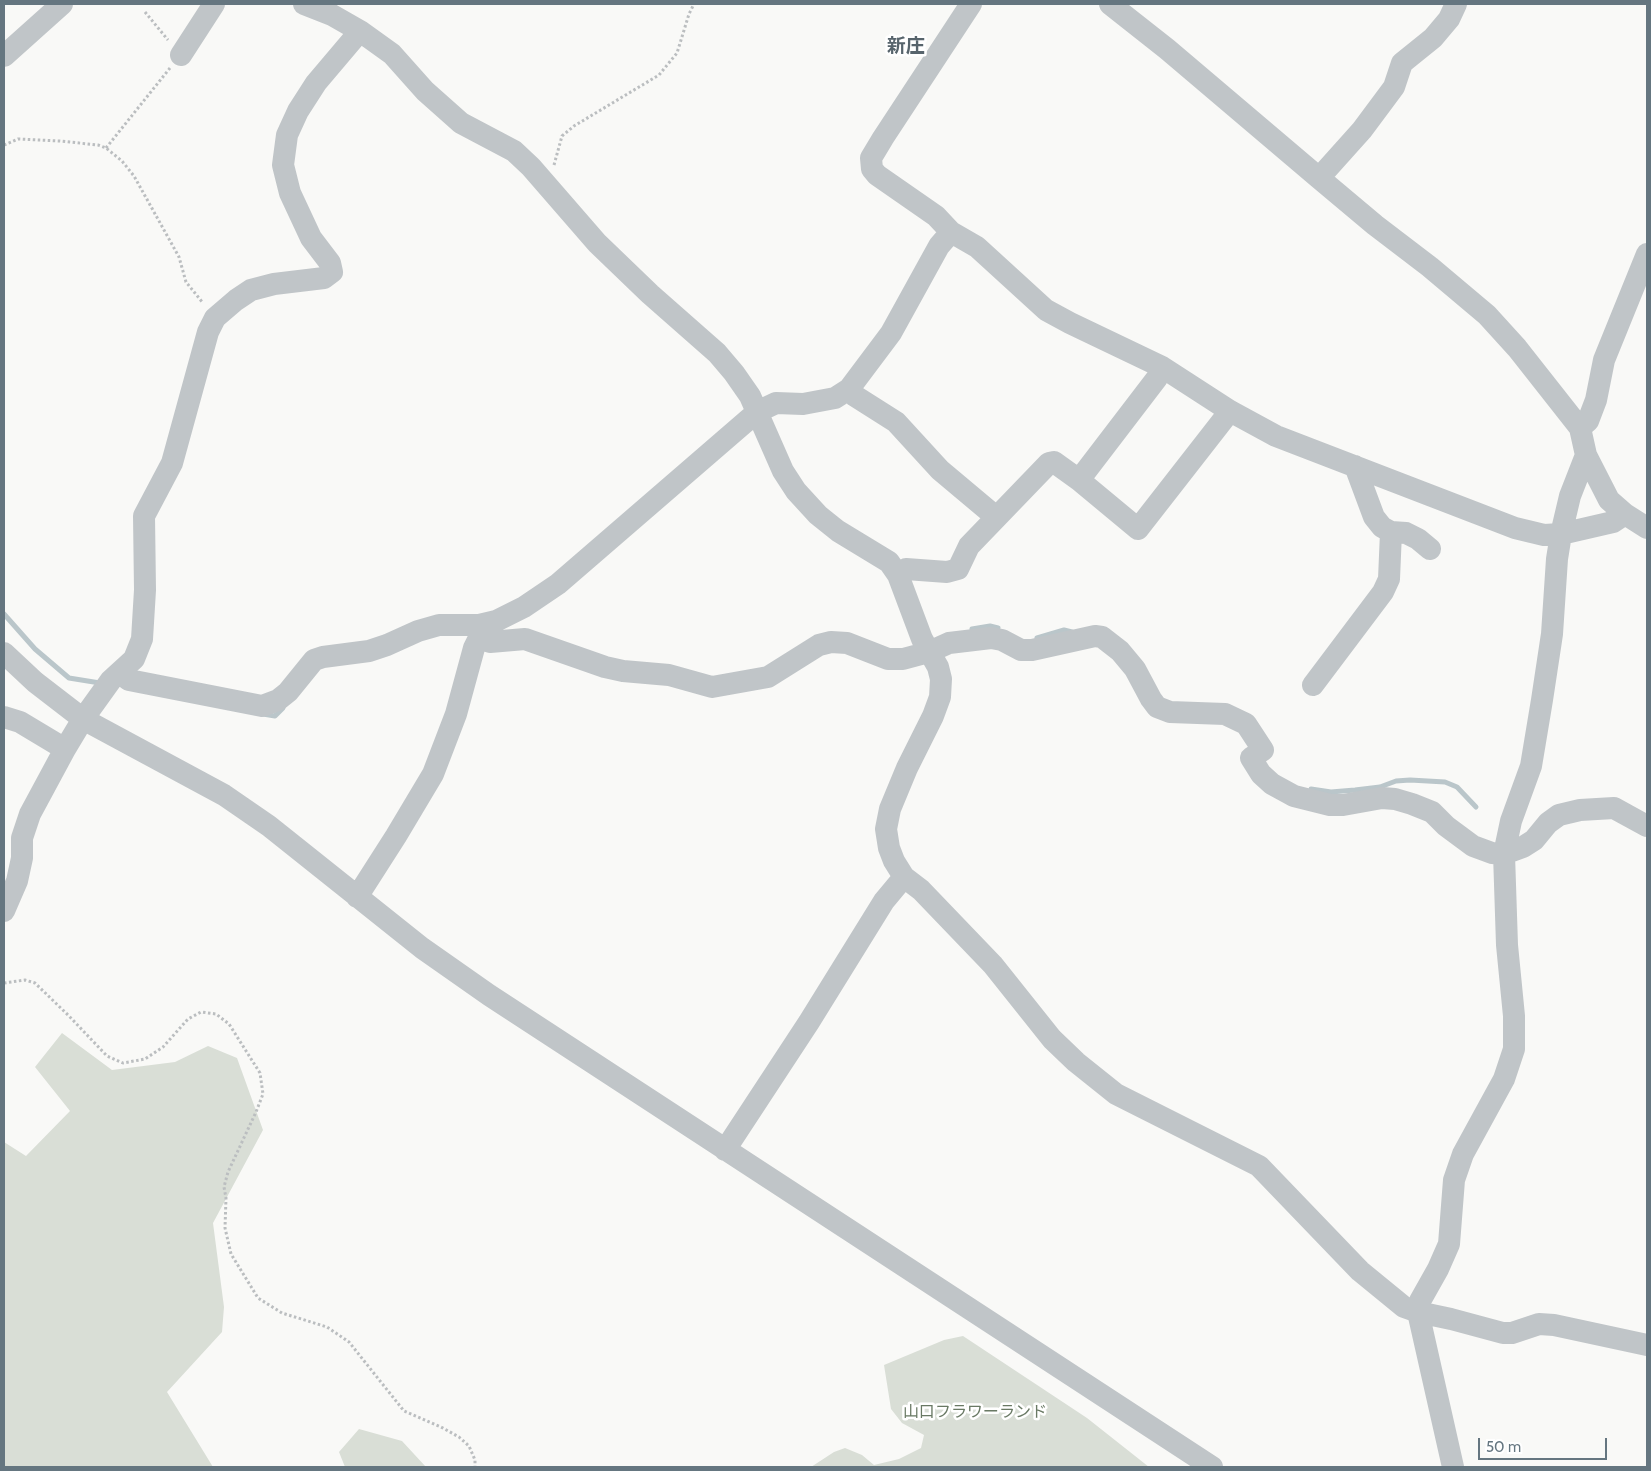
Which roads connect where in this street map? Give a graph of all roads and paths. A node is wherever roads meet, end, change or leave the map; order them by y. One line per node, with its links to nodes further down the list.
1 (62, 4): 11 (street)
2 (214, 4): 10 (street)
3 (304, 4): 9 (street)
4 (694, 4): 15 (path)
5 (971, 4): 16 (street)
6 (1110, 4): 14 (street)
7 (1456, 4): 14 (street)
8 (145, 12): 10 (path)
9 (360, 31): 15 (street); 18 (street)
10 (181, 55): 13 (path)
11 (4, 56)
12 (4, 145): 13 (path)
13 (106, 148): 18 (path)
14 (1319, 178): 23 (street)
15 (547, 185): 22 (street)
16 (951, 232): 19 (street); 20 (street)
17 (1647, 254): 23 (street)
18 (215, 318): 36 (street)
19 (1162, 367): 21 (street); 26 (street)
20 (849, 389): 22 (street); 27 (street)
21 (1230, 411): 25 (street); 26 (street)
22 (756, 412): 32 (street); 33 (street)
23 (1580, 428): 24 (street)
24 (1586, 455): 28 (street); 30 (street)
25 (1354, 466): 29 (street); 30 (street)
26 (1079, 480): 27 (street)
27 (996, 517): 32 (street)
28 (1641, 522): 30 (street)
29 (1391, 532): 31 (street); 37 (street)
30 (1561, 534): 42 (street)
31 (1430, 549)
32 (898, 575): 34 (street)
33 (479, 632): 34 (street); 36 (street); 44 (street)
34 (925, 645): 42 (street); 43 (street)
35 (4, 653): 39 (street)
36 (111, 681): 39 (street)
37 (1313, 685)
38 (4, 717): 40 (street)
39 (83, 719): 40 (street); 44 (street)
40 (65, 749): 45 (street)
41 (1647, 826): 42 (street)
42 (1504, 854): 48 (street)
43 (904, 877): 47 (street); 48 (street)
44 (357, 897): 47 (street)
45 (4, 911)
46 (4, 983): 50 (path)
47 (725, 1150): 51 (street)
48 (1418, 1312): 49 (street); 52 (street)
49 (1647, 1345)
50 (475, 1467)
51 (1212, 1467)
52 (1453, 1467)

